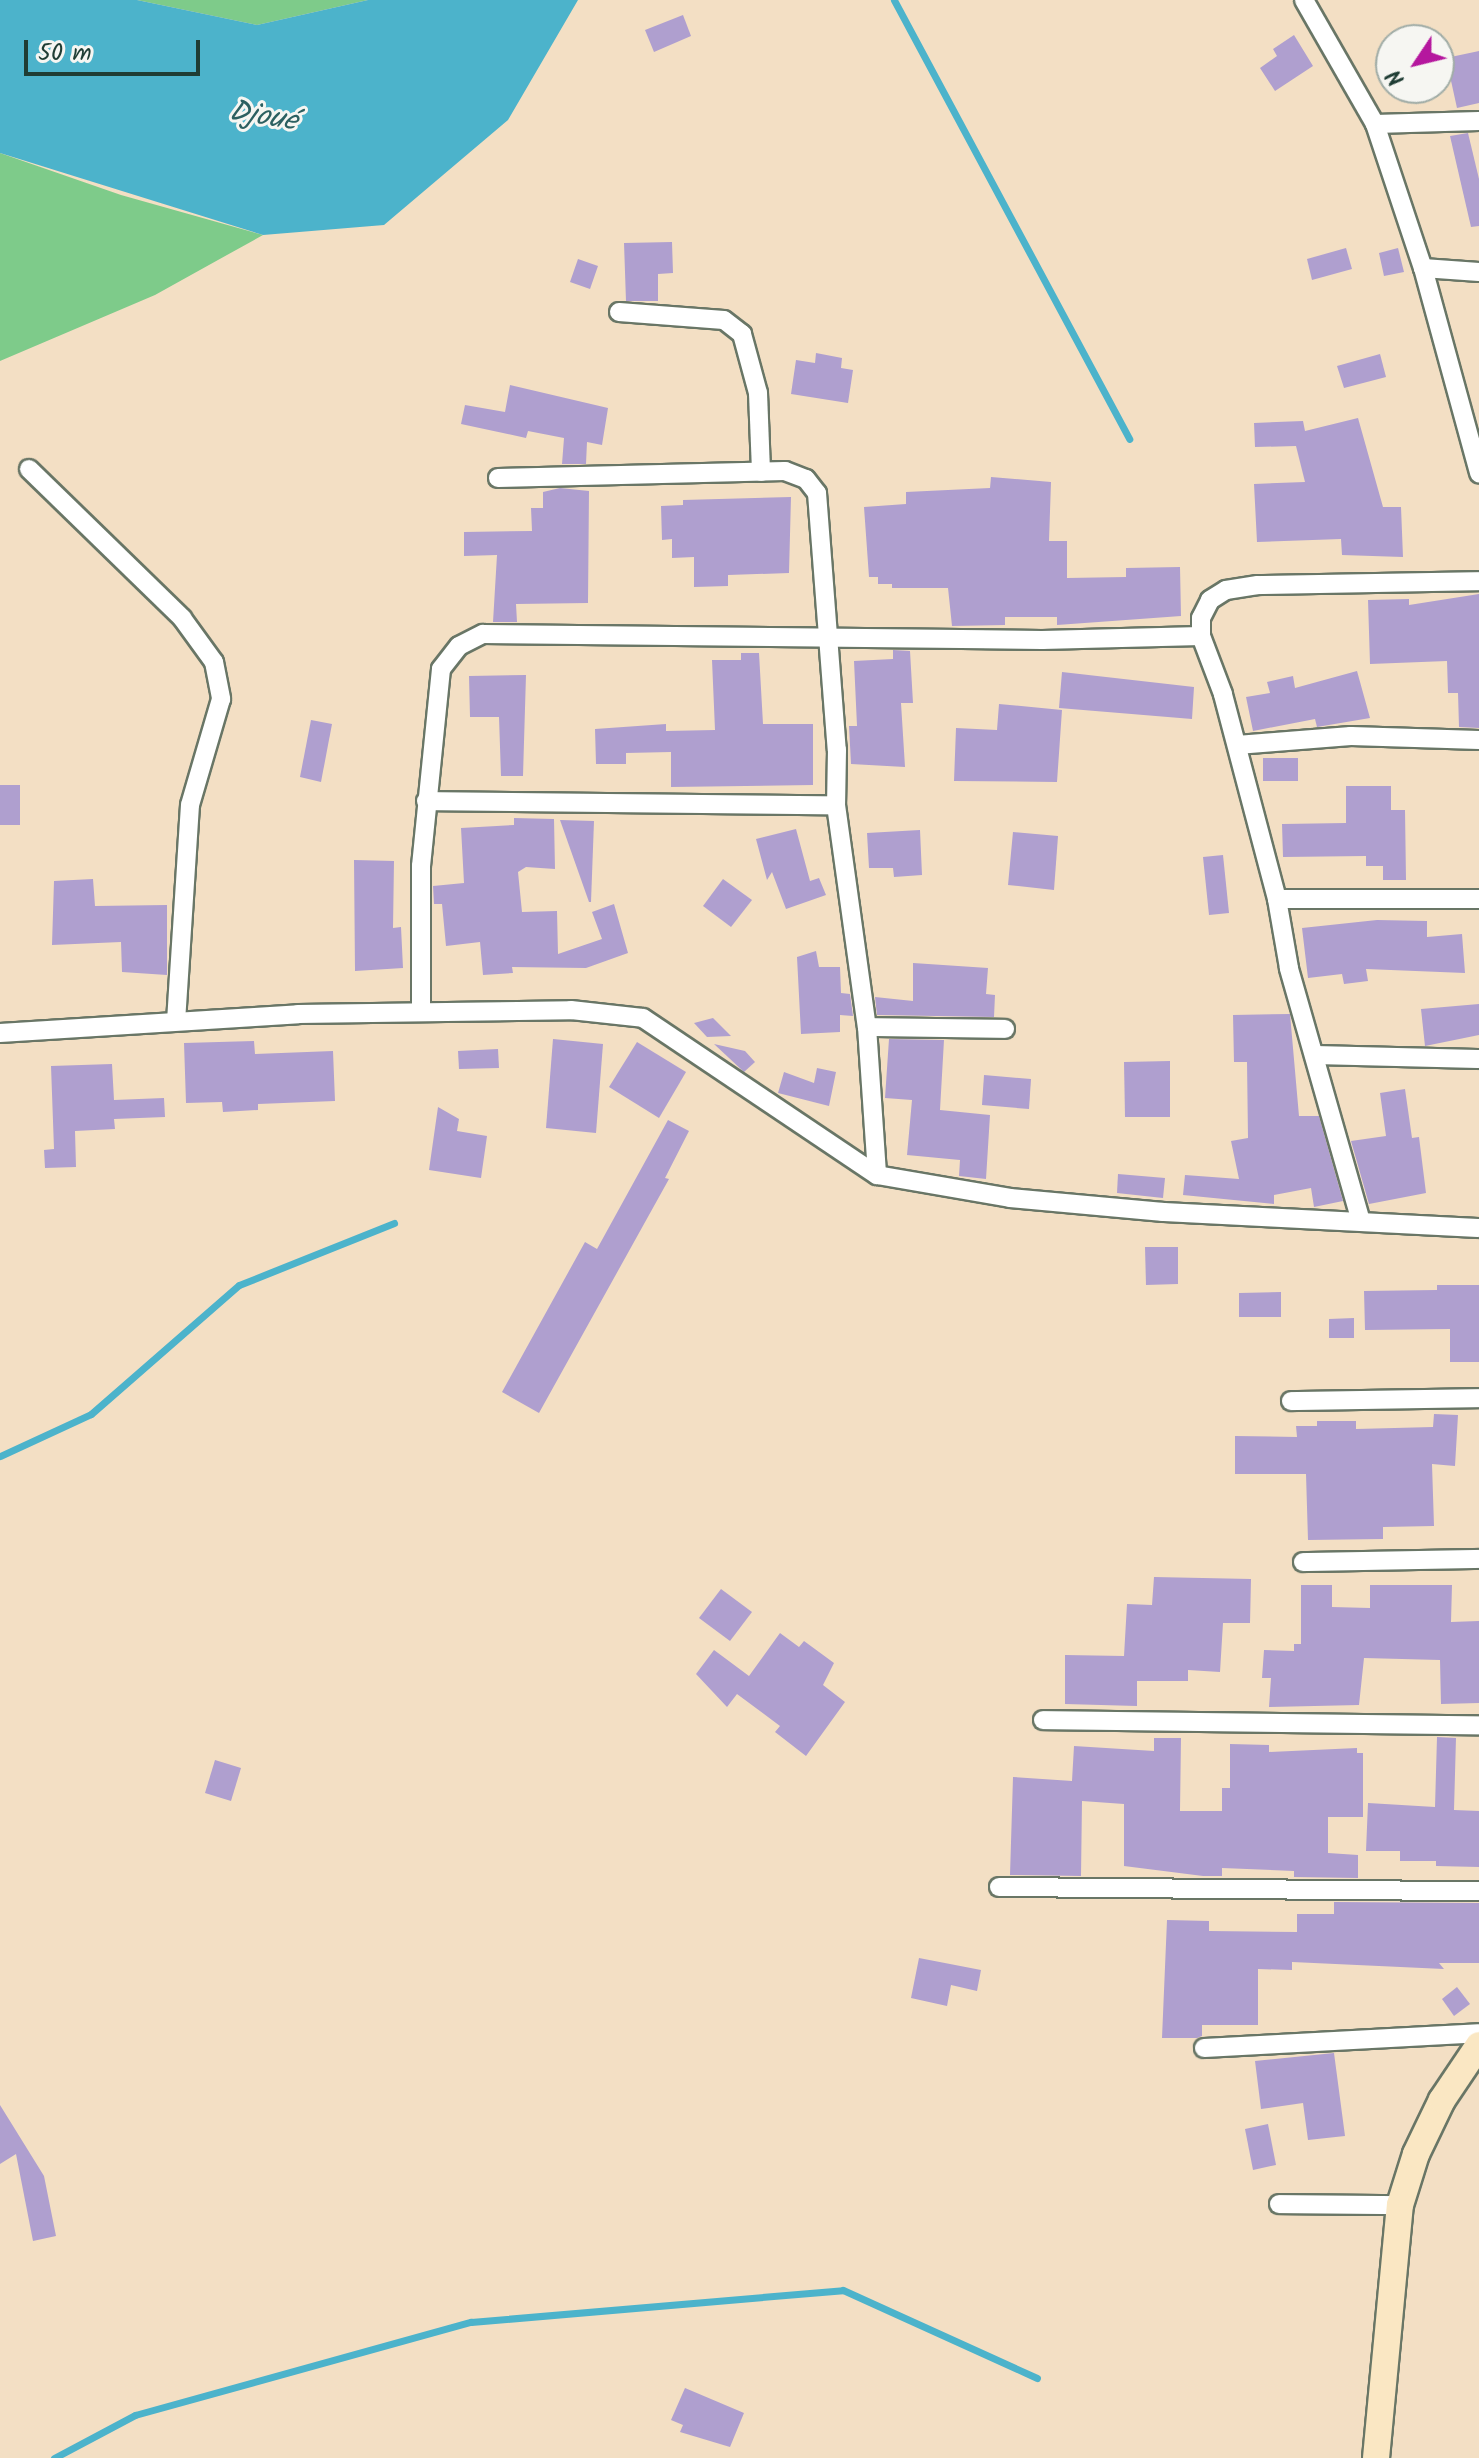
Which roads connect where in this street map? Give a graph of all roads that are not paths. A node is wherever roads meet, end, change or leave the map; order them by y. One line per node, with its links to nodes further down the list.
1 (1304, 0): 3 (street)
2 (1479, 121): 3 (street)
3 (1375, 124): 4 (street)
4 (1423, 268): 5 (street); 7 (street)
5 (1479, 272)
6 (619, 312): 9 (street)
7 (1473, 431): 10 (street)
8 (29, 469): 22 (street)
9 (761, 472): 11 (street); 14 (street)
10 (1479, 473)
11 (498, 478)
12 (1479, 581): 13 (street)
13 (1201, 636): 14 (street); 16 (street)
14 (830, 638): 17 (street); 18 (street)
15 (1479, 740): 16 (street)
16 (1237, 745): 19 (street)
17 (426, 801): 18 (street); 21 (street)
18 (836, 805): 23 (street)
19 (1277, 899): 20 (street); 26 (street)
20 (1479, 899)
21 (421, 1012): 22 (street); 28 (street)
22 (176, 1020): 25 (street)
23 (867, 1027): 24 (street); 28 (street)
24 (1005, 1029)
25 (0, 1033)
26 (1314, 1055): 27 (street); 29 (street)
27 (1479, 1059)
28 (877, 1175): 29 (street)
29 (1360, 1218): 30 (street)
30 (1479, 1228)
31 (1479, 1398): 32 (street)
32 (1291, 1401)
33 (1479, 1559): 34 (street)
34 (1303, 1562)
35 (1043, 1720): 36 (street)
36 (1479, 1725)
37 (999, 1887): 38 (street)
38 (1479, 1891)
39 (1479, 2033): 41 (street)
40 (1479, 2045): 43 (street)
41 (1204, 2048)
42 (1279, 2204): 43 (street)
43 (1400, 2205): 44 (street)
44 (1376, 2458)

